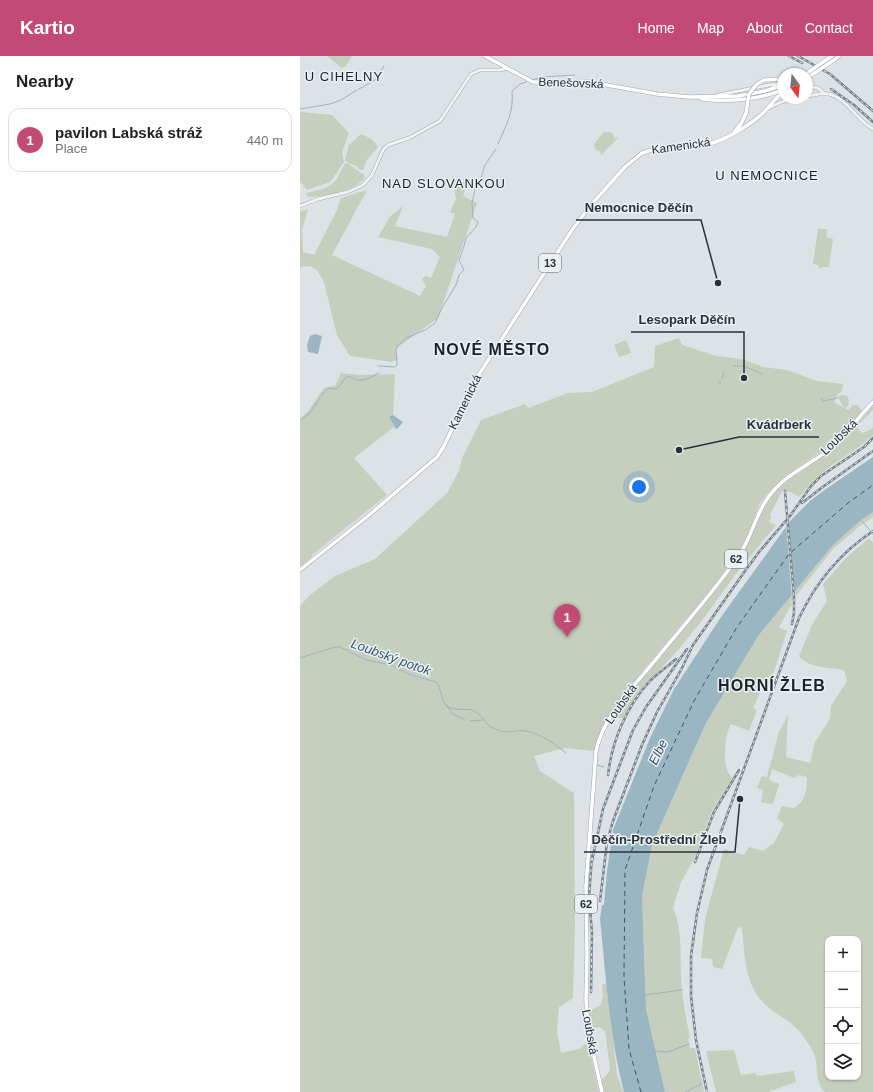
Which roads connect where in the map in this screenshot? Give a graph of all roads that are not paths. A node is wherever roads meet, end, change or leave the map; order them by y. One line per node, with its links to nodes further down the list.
1 (485, 56): 4 (main road, Benešovská)
2 (832, 56): 5 (main road, bridge)
3 (839, 56): 6 (main road, bridge)
4 (506, 68): 15 (main road, Benešovská); 22 (street)
5 (813, 69)
6 (813, 74)
7 (777, 80): 21 (main road, 13, bridge)
8 (777, 84): 16 (street, Benešovská)
9 (813, 87): 13 (street)
10 (777, 88): 12 (main road)
11 (777, 92): 12 (main road)
12 (766, 93): 15 (main road); 16 (main road, Benešovská)
13 (825, 94): 14 (street); 20 (street)
14 (813, 95)
15 (689, 97): 16 (main road, Benešovská)
16 (709, 97)
17 (777, 97): 19 (main road, 13)
18 (777, 104): 19 (street, Kamenická)
19 (766, 110): 21 (main road, Kamenická / 13)
20 (873, 129)
21 (731, 134): 24 (main road, Kamenická / 13)
22 (300, 206)
23 (873, 402): 25 (main road, Loubská / 62)
24 (300, 570)
25 (602, 1092)

